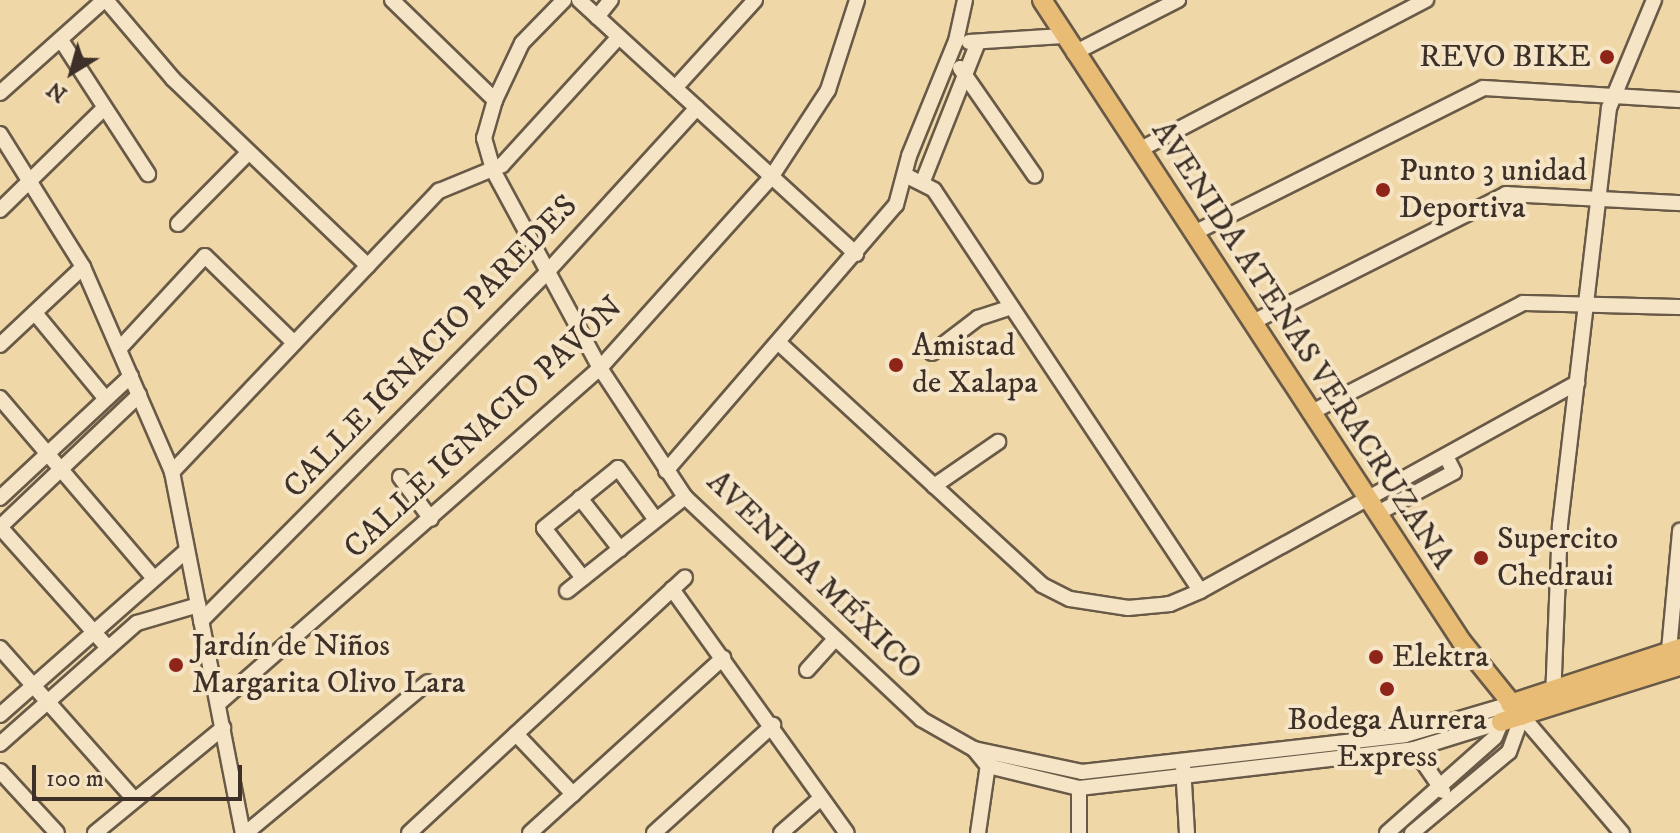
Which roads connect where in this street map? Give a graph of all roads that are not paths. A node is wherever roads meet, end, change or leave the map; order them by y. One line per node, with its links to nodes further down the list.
1 (105, 0): 16 (street); 31 (street)
2 (392, 0): 25 (street)
3 (564, 0): 25 (street, AVENIDA MÉXICO)
4 (579, 0): 13 (street)
5 (611, 0): 13 (street)
6 (755, 0): 22 (street)
7 (857, 0): 34 (street, CALLE IGNACIO PAVÓN)
8 (965, 0): 17 (street)
9 (1042, 0): 14 (main road, AVENIDA ATENAS VERACRUZANA)
10 (1178, 0): 19 (street)
11 (1426, 0): 30 (street)
12 (1654, 0): 24 (street)
13 (597, 17): 15 (street)
14 (1063, 36): 18 (street); 19 (main road, AVENIDA ATENAS VERACRUZANA)
15 (619, 37): 22 (street); 32 (street)
16 (61, 40): 23 (street); 28 (street)
17 (956, 41): 18 (street); 20 (street)
18 (978, 42): 21 (street)
19 (1074, 53): 30 (main road, AVENIDA ATENAS VERACRUZANA)
20 (949, 62): 21 (street); 35 (street)
21 (965, 71): 36 (street); 37 (street)
22 (675, 88): 27 (street)
23 (0, 93)
24 (1612, 96): 26 (street); 39 (street); 43 (street)
25 (495, 100): 32 (street, AVENIDA MÉXICO)
26 (1680, 100)
27 (697, 108): 34 (street); 47 (street, CALLE IGNACIO PAREDES)
28 (103, 109): 33 (street); 38 (street)
29 (0, 134): 38 (street)
30 (1139, 150): 43 (main road, AVENIDA ATENAS VERACRUZANA)
31 (247, 154): 42 (street); 45 (street)
32 (494, 172): 45 (street); 47 (street, AVENIDA MÉXICO)
33 (148, 174)
34 (772, 176): 44 (street); 58 (street, CALLE IGNACIO PAVÓN)
35 (907, 176): 37 (street); 44 (street)
36 (1035, 176)
37 (923, 181): 49 (street)
38 (28, 182): 41 (street); 46 (street)
39 (1600, 198): 40 (street); 48 (street); 52 (street)
40 (1680, 203)
41 (0, 210)
42 (178, 224)
43 (1194, 233): 52 (main road, AVENIDA ATENAS VERACRUZANA)
44 (856, 254): 54 (street)
45 (368, 266): 53 (street)
46 (83, 267): 51 (street); 56 (street)
47 (548, 271): 58 (street, AVENIDA MÉXICO); 89 (street, CALLE IGNACIO PAREDES)
48 (1590, 303): 50 (street); 60 (street); 64 (street)
49 (1011, 307): 57 (street); 87 (street)
50 (1680, 307)
51 (35, 313): 55 (street); 63 (street)
52 (1253, 322): 64 (main road, AVENIDA ATENAS VERACRUZANA)
53 (294, 343): 56 (street); 69 (street)
54 (779, 343): 68 (street); 71 (street)
55 (0, 345)
56 (120, 348): 59 (street)
57 (932, 353)
58 (600, 368): 68 (street, AVENIDA MÉXICO); 76 (street, CALLE IGNACIO PAVÓN)
59 (131, 376): 61 (street); 63 (street)
60 (1577, 383): 75 (street); 99 (street)
61 (139, 395): 67 (street); 69 (street)
62 (0, 398): 66 (street)
63 (105, 398): 66 (street)
64 (1310, 413): 75 (main road, AVENIDA ATENAS VERACRUZANA)
65 (998, 442): 71 (street)
66 (45, 454): 67 (street); 73 (street)
67 (59, 469): 78 (street); 83 (street)
68 (666, 471): 72 (street, AVENIDA MÉXICO)
69 (172, 472): 81 (street)
70 (400, 477): 76 (street)
71 (934, 486): 87 (street)
72 (685, 497): 77 (street); 91 (street, AVENIDA MÉXICO)
73 (0, 498)
74 (580, 498): 77 (street); 80 (street); 84 (street)
75 (1374, 506): 87 (street); 102 (main road, AVENIDA ATENAS VERACRUZANA)
76 (431, 519): 101 (street, CALLE IGNACIO PAVÓN)
77 (656, 520): 80 (street)
78 (0, 527): 90 (street)
79 (1680, 531): 95 (street)
80 (620, 549): 84 (street)
81 (187, 550): 83 (street); 88 (street)
82 (685, 577): 85 (street)
83 (154, 578): 90 (street)
84 (583, 578): 86 (street)
85 (672, 589): 94 (street); 107 (street)
86 (567, 591)
87 (1200, 591)
88 (198, 605): 89 (street); 93 (street)
89 (201, 621): 101 (street)
90 (94, 631): 93 (street); 98 (street)
91 (835, 639): 96 (street); 110 (street, AVENIDA MÉXICO)
92 (0, 648): 98 (street)
93 (108, 648): 100 (street)
94 (723, 658): 105 (street); 115 (street)
95 (1674, 659): 99 (main road)
96 (807, 670)
97 (428, 682): 122 (street)
98 (34, 685): 100 (street); 103 (street)
99 (1553, 698): 102 (main road)
100 (50, 701): 108 (street); 117 (street)
101 (218, 704): 106 (street)
102 (1516, 710): 104 (main road); 111 (street); 118 (street); 119 (street)
103 (0, 715)
104 (1501, 722): 109 (street); 113 (street)
105 (773, 725): 116 (street); 125 (street)
106 (223, 728): 117 (street); 122 (street)
107 (516, 734): 115 (street); 123 (street)
108 (0, 744)
109 (1414, 749): 111 (street); 113 (street)
110 (989, 758): 111 (street); 114 (street); 128 (street)
111 (1184, 768): 114 (street); 130 (street)
112 (0, 771): 120 (street)
113 (1439, 787): 118 (street); 131 (street)
114 (1079, 788): 129 (street)
115 (573, 794): 124 (street)
116 (821, 798): 126 (street); 127 (street)
117 (134, 799): 121 (street)
118 (1450, 800): 132 (street)
119 (1617, 828): 133 (street)
120 (57, 833)
121 (95, 833)
122 (245, 833)
123 (409, 833)
124 (530, 833)
125 (654, 833)
126 (781, 833)
127 (847, 833)
128 (978, 833)
129 (1079, 833)
130 (1187, 833)
131 (1387, 833)
132 (1412, 833)
133 (1599, 833)

